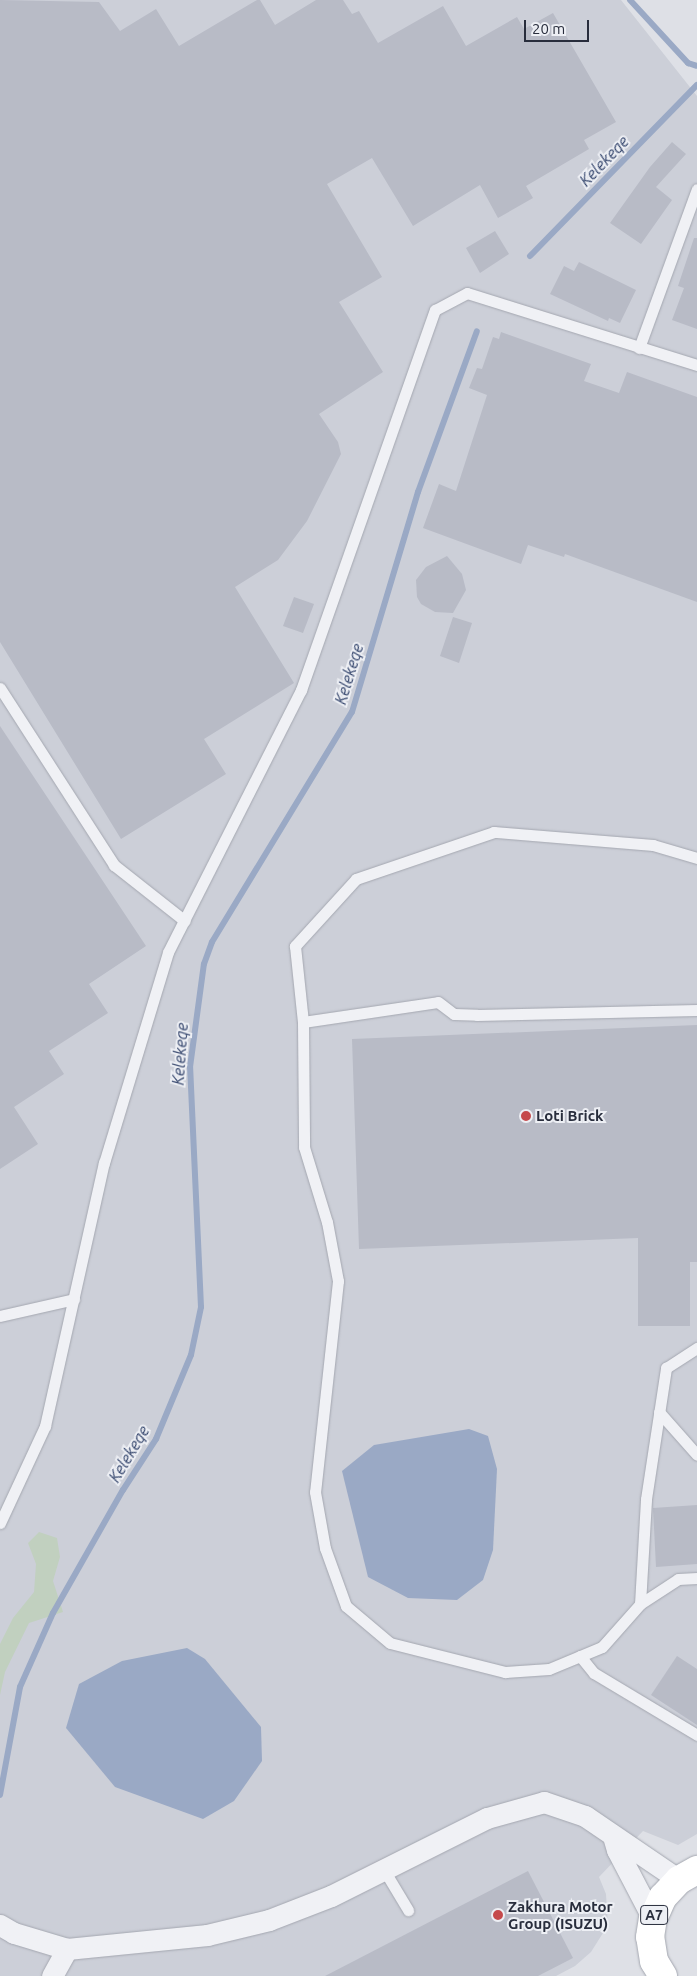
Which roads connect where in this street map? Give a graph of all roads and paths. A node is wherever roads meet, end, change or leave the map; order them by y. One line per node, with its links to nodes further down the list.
1 (697, 189): 2 (lane)
2 (639, 348): 3 (lane); 6 (lane)
3 (697, 366)
4 (0, 688): 6 (lane)
5 (697, 858): 8 (lane)
6 (185, 921): 9 (lane)
7 (697, 1010): 8 (lane)
8 (303, 1022): 17 (lane)
9 (74, 1299): 10 (lane); 14 (lane)
10 (0, 1316)
11 (697, 1348): 12 (lane)
12 (659, 1412): 13 (lane); 16 (lane)
13 (697, 1455)
14 (0, 1523)
15 (697, 1578): 16 (lane)
16 (640, 1604): 17 (lane)
17 (580, 1656): 18 (lane)
18 (697, 1735)
19 (613, 1836): 20 (street); 21 (street); 23 (street)
20 (384, 1870): 22 (lane); 25 (street)
21 (688, 1875): 23 (main road, A7)
22 (408, 1910)
23 (653, 1919): 26 (main road, A7)
24 (0, 1925): 25 (street)
25 (67, 1949): 27 (street)
26 (655, 1971)
27 (52, 1976)

